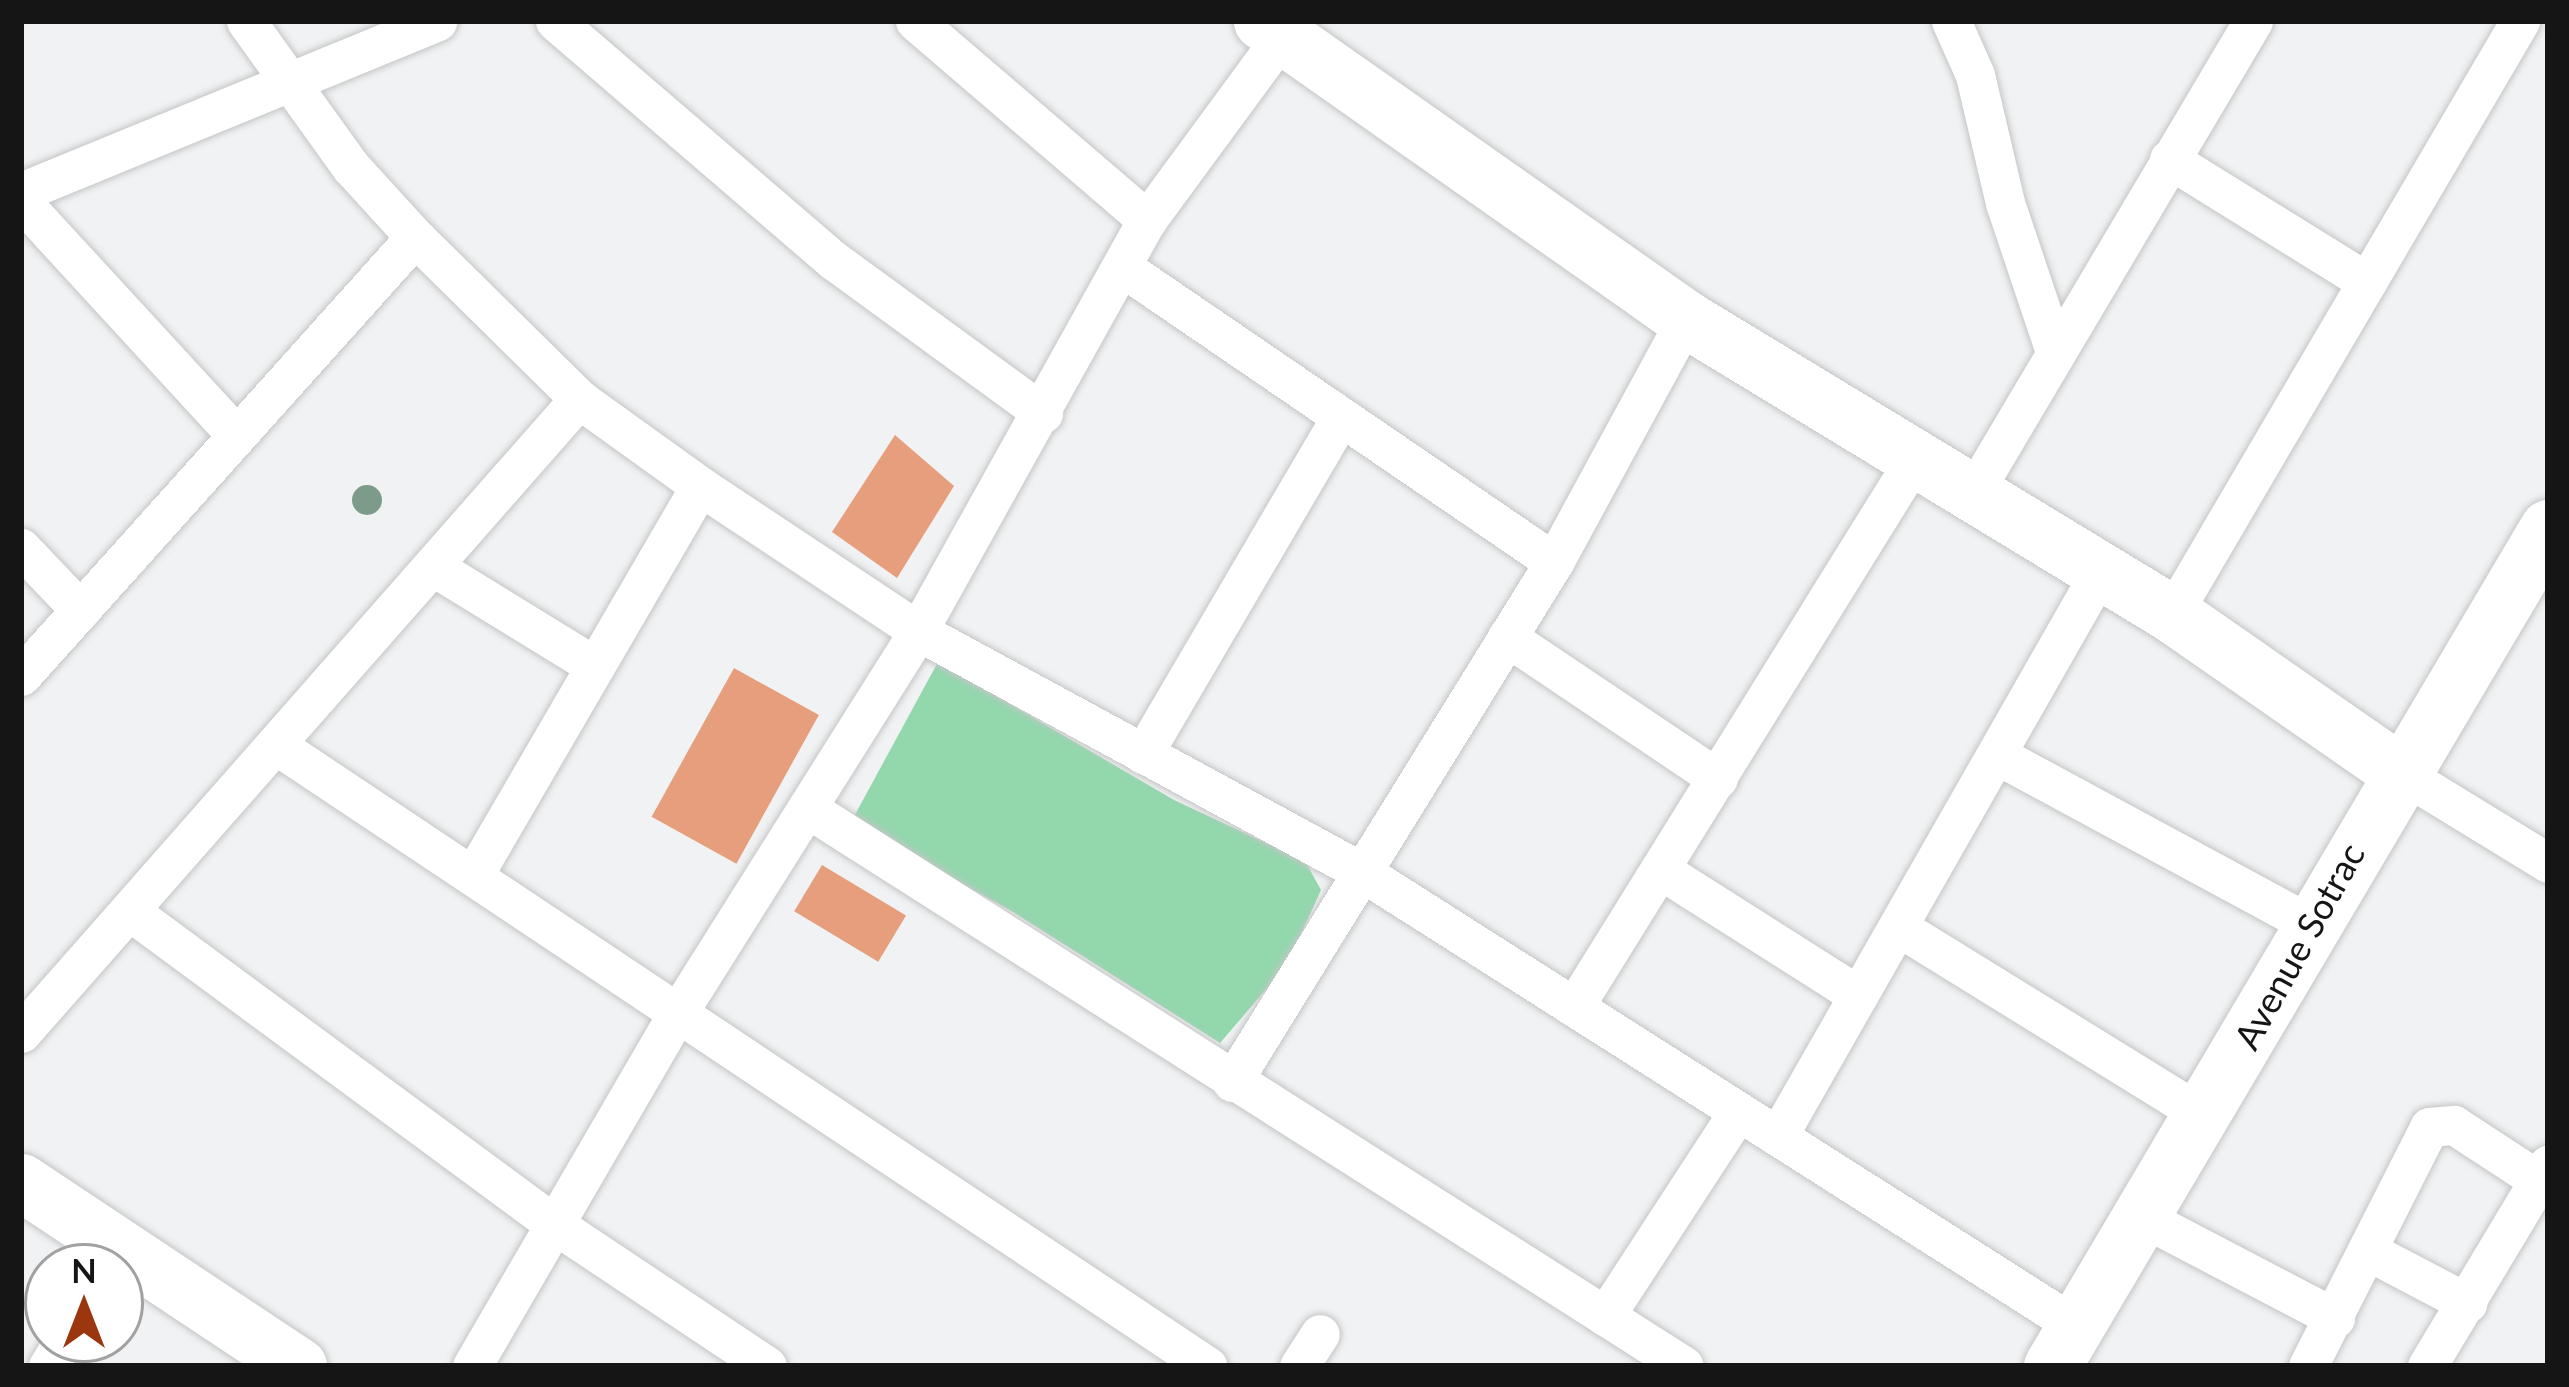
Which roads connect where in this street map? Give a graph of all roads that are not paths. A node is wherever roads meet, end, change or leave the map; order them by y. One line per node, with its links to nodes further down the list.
1 (246, 21): 9 (street)
2 (437, 21): 9 (street)
3 (555, 21): 20 (street)
4 (915, 21): 13 (street)
5 (1951, 21): 18 (street)
6 (2253, 21): 10 (street)
7 (2520, 21): 16 (street)
8 (1271, 30): 13 (street); 17 (street)
9 (288, 86): 11 (street); 14 (street)
10 (2169, 158): 16 (street); 18 (street)
11 (21, 192)
12 (21, 201): 22 (street)
13 (1147, 220): 15 (street)
14 (416, 237): 19 (street); 22 (street)
15 (1122, 267): 20 (street); 21 (street)
16 (2367, 281): 32 (street)
17 (1686, 319): 23 (street); 28 (street)
18 (2055, 352): 25 (street)
19 (579, 399): 24 (street); 29 (street)
20 (1042, 413): 33 (street)
21 (1339, 420): 28 (street); 38 (street)
22 (236, 435): 31 (street)
23 (1914, 460): 25 (street); 41 (street)
24 (700, 486): 33 (street); 35 (street)
25 (1972, 493): 30 (street)
26 (2548, 528): 40 (street, Avenue Sotrac)
27 (21, 548): 31 (street)
28 (1554, 562): 34 (street)
29 (434, 567): 35 (street); 37 (street)
30 (2099, 572): 32 (street); 39 (street)
31 (80, 610): 36 (street)
32 (2172, 614): 40 (street)
33 (918, 631): 38 (street); 42 (street)
34 (1507, 637): 41 (street); 44 (street)
35 (595, 666): 46 (street)
36 (21, 676)
37 (279, 747): 46 (street); 47 (street)
38 (1143, 754): 44 (street)
39 (1999, 756): 48 (street); 49 (street)
40 (2398, 771): 43 (street); 48 (street, Avenue Sotrac)
41 (1718, 779): 45 (street)
42 (807, 808): 52 (street); 54 (street)
43 (2548, 862)
44 (1362, 872): 51 (street); 54 (street)
45 (1664, 872): 50 (street); 51 (street)
46 (473, 876): 52 (street)
47 (130, 912): 53 (street); 61 (street)
48 (2310, 924): 56 (street, Avenue Sotrac)
49 (1900, 928): 50 (street); 56 (street)
50 (1858, 995): 57 (street)
51 (1574, 1007): 55 (street)
52 (679, 1011): 61 (street); 72 (street)
53 (21, 1033)
54 (1232, 1082): 66 (street)
55 (1738, 1112): 57 (street); 66 (street)
56 (2204, 1116): 60 (street, Avenue Sotrac)
57 (1779, 1134): 68 (street)
58 (2543, 1172): 63 (street); 65 (street)
59 (21, 1183): 62 (street)
60 (2142, 1217): 67 (street); 68 (street, Avenue Sotrac)
61 (554, 1224): 70 (street); 71 (street)
62 (97, 1243)
63 (2370, 1252): 65 (street); 67 (street)
64 (144, 1275): 69 (street)
65 (2467, 1303): 75 (street)
66 (1605, 1316): 73 (street)
67 (2335, 1318): 74 (street)
68 (2064, 1346)
69 (298, 1366)
70 (472, 1366)
71 (767, 1366)
72 (1207, 1366)
73 (1684, 1366)
74 (2308, 1366)
75 (2427, 1366)

